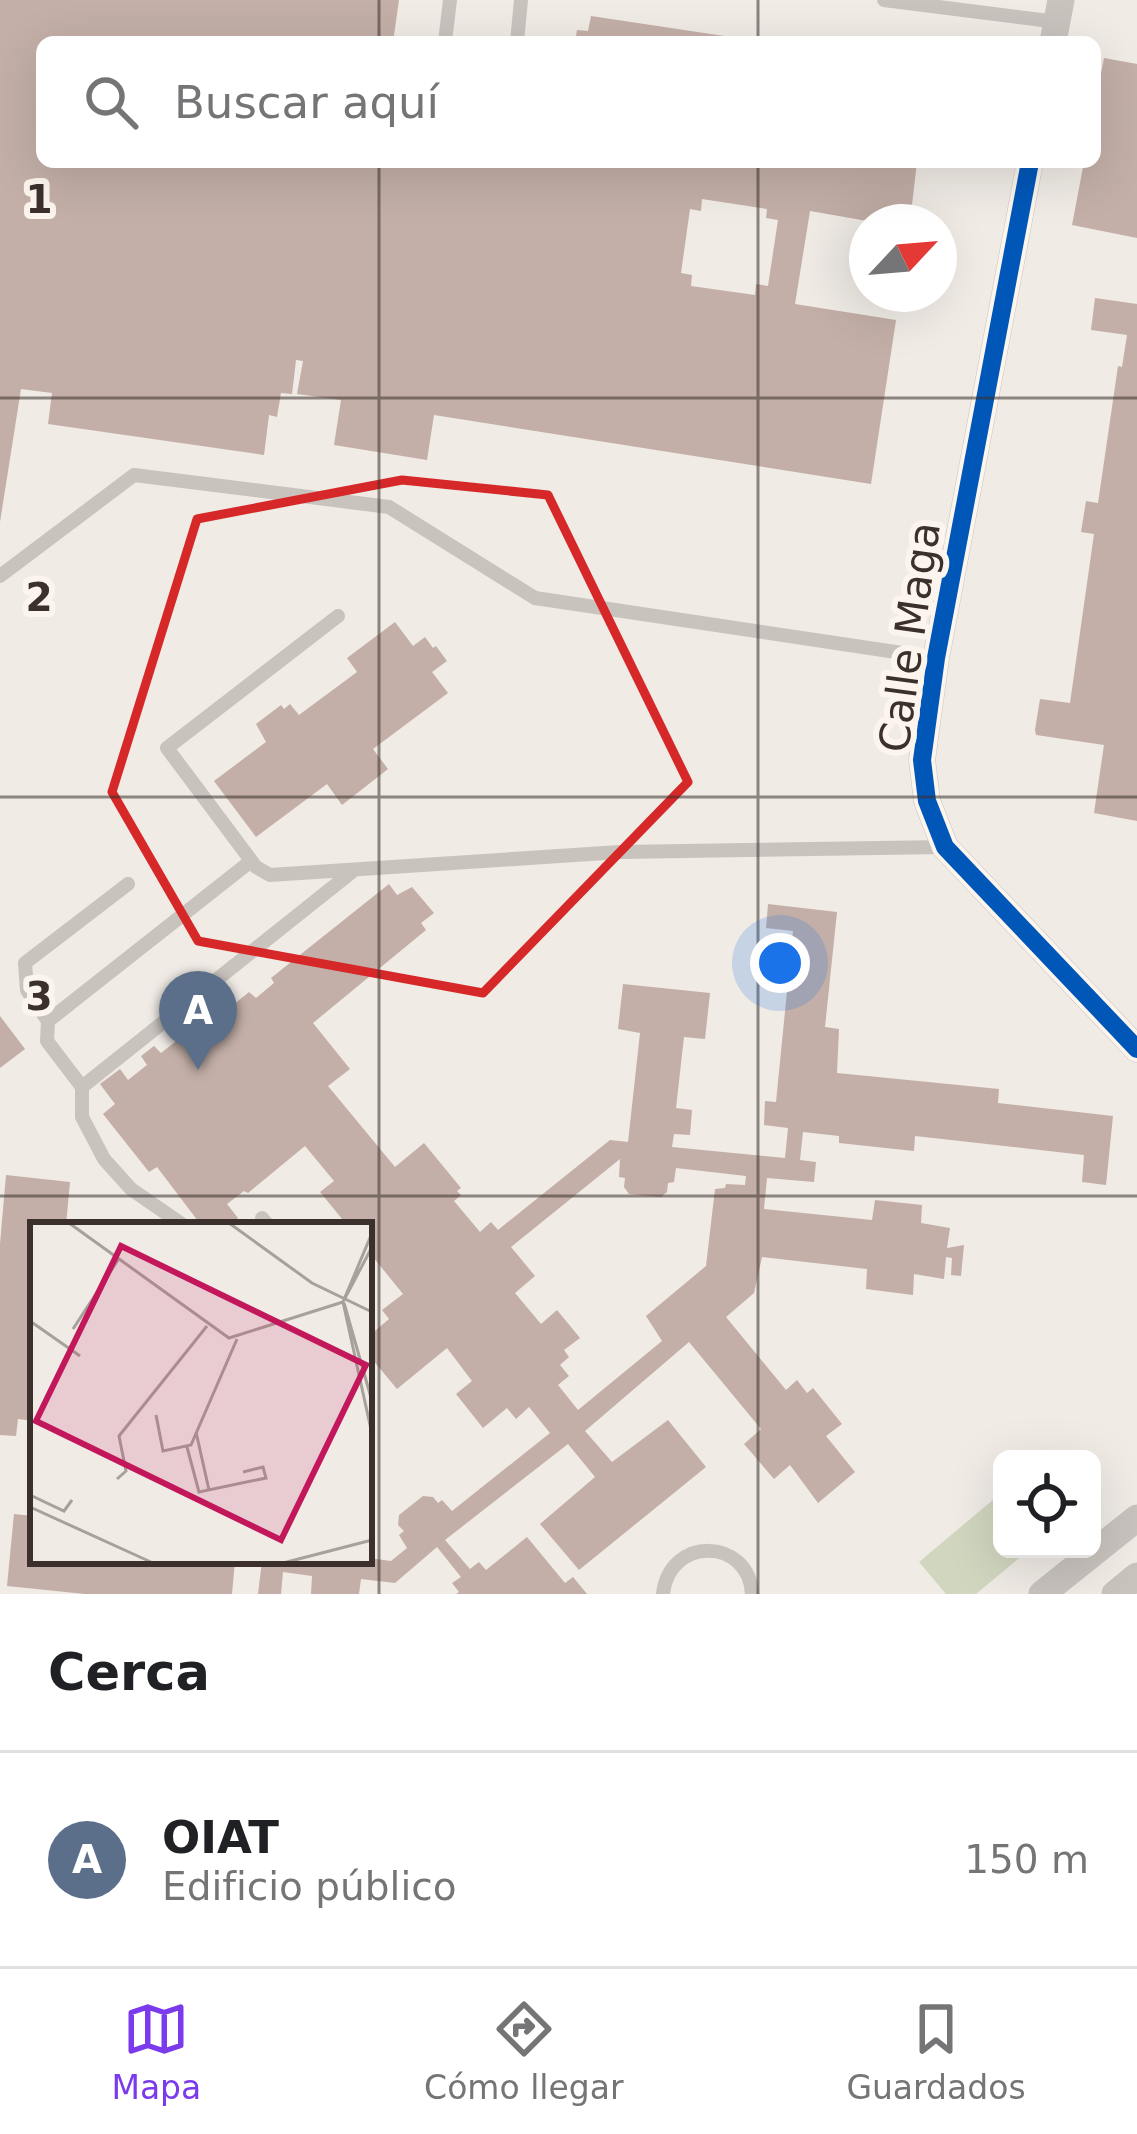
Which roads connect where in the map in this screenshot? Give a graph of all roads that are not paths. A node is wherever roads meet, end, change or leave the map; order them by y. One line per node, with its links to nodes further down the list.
1 (450, 0): 5 (lane)
2 (521, 0): 6 (lane)
3 (884, 0): 4 (lane)
4 (1057, 21)
5 (446, 36)
6 (518, 36)
7 (1029, 168): 10 (street, Calle Maga)
8 (0, 576): 10 (lane)
9 (338, 616): 12 (lane)
10 (936, 658): 11 (street, Calle Maga)
11 (945, 847): 13 (lane); 16 (street, Calle Maga)
12 (251, 861): 13 (lane); 15 (lane)
13 (357, 868): 17 (lane)
14 (128, 884): 15 (lane)
15 (47, 1021): 17 (lane)
16 (1137, 1049)
17 (82, 1087): 18 (lane)
18 (179, 1222)
19 (1137, 1518): 23 (street)
20 (1137, 1576): 24 (street)
21 (663, 1594): 22 (lane)
22 (752, 1594)
23 (1042, 1594)
24 (1115, 1594)

